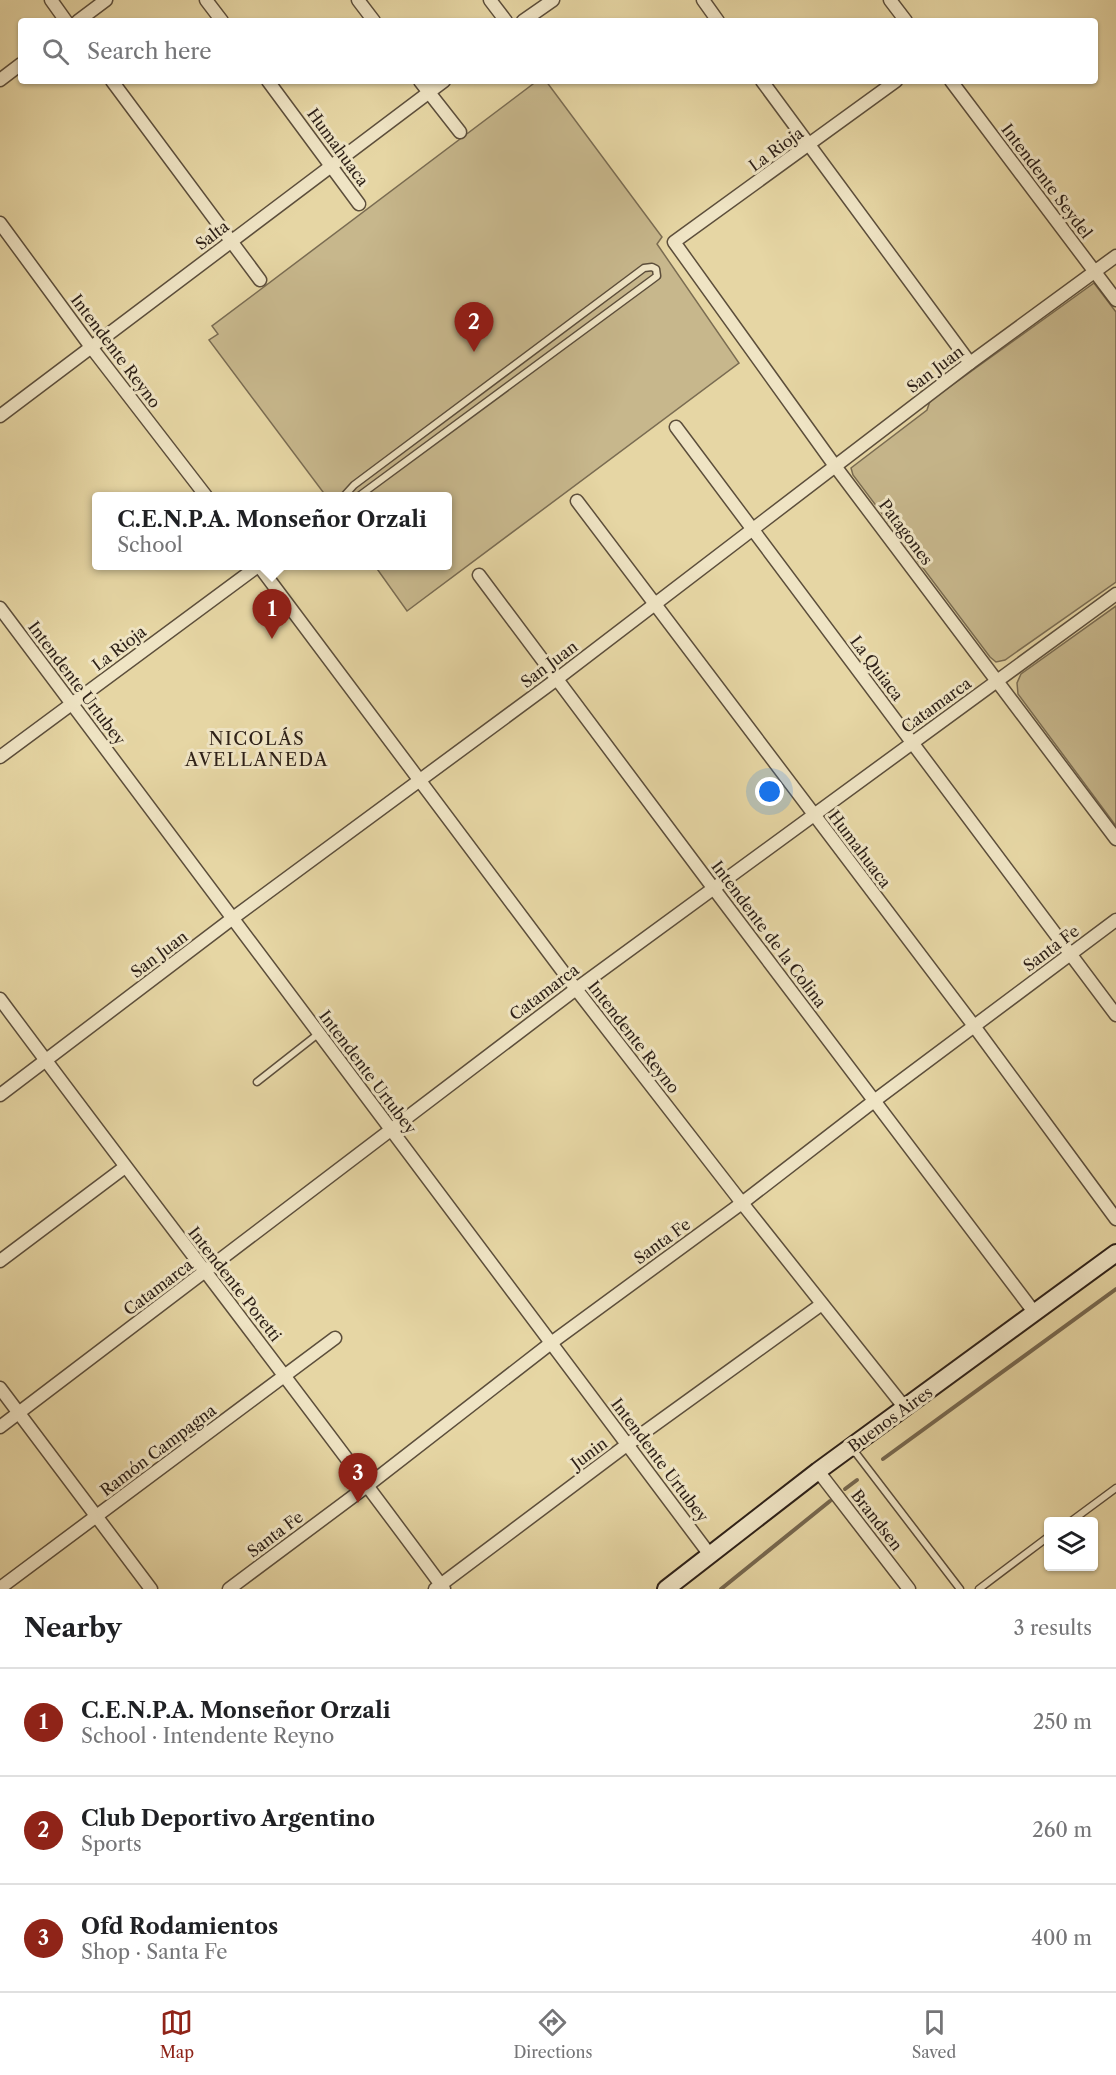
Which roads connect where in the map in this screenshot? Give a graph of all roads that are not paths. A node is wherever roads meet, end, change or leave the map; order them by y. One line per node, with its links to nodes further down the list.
1 (51, 0): 9 (street)
2 (106, 0): 10 (street)
3 (206, 0): 11 (street)
4 (358, 0): 12 (street)
5 (490, 0): 13 (street)
6 (553, 0): 14 (street)
7 (703, 0): 15 (street)
8 (890, 0): 16 (street)
9 (64, 18)
10 (82, 18)
11 (220, 18)
12 (372, 18)
13 (504, 18)
14 (527, 18)
15 (716, 18)
16 (904, 18)
17 (18, 66): 18 (street)
18 (0, 80)
19 (114, 84): 32 (street)
20 (270, 84): 29 (street, Humahuaca)
21 (422, 84): 26 (street)
22 (440, 84): 26 (street, Salta)
23 (764, 84): 28 (street)
24 (892, 84): 28 (street, La Rioja)
25 (953, 84): 35 (street, Intendente Seydel)
26 (429, 92): 27 (street); 29 (street, Salta)
27 (460, 132)
28 (809, 145): 33 (street, La Rioja); 39 (street)
29 (332, 165): 30 (street, Humahuaca); 32 (street, Salta)
30 (359, 204)
31 (0, 223): 38 (street, Intendente Reyno)
32 (232, 241): 36 (street); 38 (street, Salta)
33 (674, 242): 44 (street, Patagones)
34 (1116, 256): 35 (street, San Juan)
35 (1094, 272): 37 (street, Intendente Seydel); 39 (street, San Juan)
36 (260, 280)
37 (1116, 300)
38 (91, 347): 42 (street, Salta); 45 (street, Intendente Reyno)
39 (970, 363): 44 (street, San Juan)
40 (468, 400): 41 (lane); 41 (lane); 46 (lane)
41 (476, 411): 47 (lane)
42 (0, 416)
43 (676, 427): 49 (street, La Quiaca)
44 (835, 466): 49 (street, San Juan); 57 (street, Patagones)
45 (203, 492)
46 (348, 492)
47 (365, 492)
48 (577, 501): 54 (street, Humahuaca)
49 (751, 529): 54 (street, San Juan); 59 (street, La Quiaca)
50 (254, 570): 58 (street, La Rioja)
51 (262, 570): 61 (street, Intendente Reyno)
52 (479, 574): 56 (street, Intendente de la Colina)
53 (1116, 594): 57 (street, Catamarca)
54 (654, 603): 56 (street, San Juan); 62 (street, Humahuaca)
55 (0, 608): 58 (street, Intendente Urtubey)
56 (557, 679): 61 (street, San Juan); 64 (street, Intendente de la Colina)
57 (998, 680): 59 (street, Catamarca); 63 (street, Patagones)
58 (72, 704): 60 (street, La Rioja); 65 (street, Intendente Urtubey)
59 (913, 742): 62 (street, Catamarca); 67 (street, La Quiaca)
60 (0, 757)
61 (421, 780): 65 (street, San Juan); 68 (street, Intendente Reyno)
62 (814, 816): 64 (street, Catamarca); 71 (street, Humahuaca)
63 (1116, 839)
64 (714, 889): 68 (street, Catamarca); 76 (street, Intendente de la Colina)
65 (233, 918): 72 (street, Intendente Urtubey); 73 (street, San Juan)
66 (1116, 920): 67 (street, Santa Fe)
67 (1070, 955): 70 (street, La Quiaca); 71 (street, Santa Fe)
68 (576, 989): 77 (street, Catamarca); 79 (street, Intendente Reyno)
69 (0, 999): 73 (street, Intendente Poretti)
70 (1116, 1015)
71 (974, 1026): 76 (street, Santa Fe); 80 (street, Humahuaca)
72 (318, 1034): 74 (lane); 77 (street, Intendente Urtubey)
73 (46, 1061): 75 (street, San Juan); 78 (street, Intendente Poretti)
74 (257, 1082)
75 (0, 1095)
76 (874, 1101): 79 (street, Santa Fe); 85 (street, Intendente de la Colina)
77 (391, 1130): 83 (street, Catamarca); 87 (street, Intendente Urtubey)
78 (125, 1167): 82 (street); 83 (street, Intendente Poretti)
79 (742, 1203): 84 (street, Intendente Reyno); 87 (street, Santa Fe)
80 (1116, 1219)
81 (1116, 1253): 85 (main road, Buenos Aires)
82 (0, 1261)
83 (204, 1272): 88 (street, Intendente Poretti); 91 (street, Catamarca)
84 (822, 1304): 90 (street, Intendente Reyno); 93 (street, Junin)
85 (1034, 1312): 90 (main road, Buenos Aires)
86 (335, 1338): 88 (street, Ramón Campagna)
87 (551, 1343): 93 (street, Intendente Urtubey); 96 (street, Santa Fe)
88 (285, 1375): 96 (street, Intendente Poretti); 98 (street, Ramón Campagna)
89 (0, 1388): 91 (street)
90 (905, 1408): 94 (main road, Buenos Aires)
91 (18, 1413): 92 (street, Catamarca); 98 (street)
92 (0, 1426)
93 (628, 1444): 101 (street, Intendente Urtubey); 103 (street, Junin)
94 (851, 1448): 95 (main road, Buenos Aires); 108 (lane)
95 (818, 1471): 101 (main road, Buenos Aires); 107 (street, Brandsen)
96 (366, 1486): 103 (street, Intendente Poretti); 105 (street, Santa Fe)
97 (1116, 1488): 99 (lane)
98 (97, 1517): 102 (street, Ramón Campagna); 104 (street)
99 (1076, 1517)
100 (1044, 1541): 109 (lane)
101 (710, 1555): 106 (main road, Buenos Aires)
102 (0, 1588)
103 (440, 1588)
104 (151, 1589)
105 (229, 1589)
106 (666, 1589)
107 (909, 1589)
108 (960, 1589)
109 (979, 1589)

